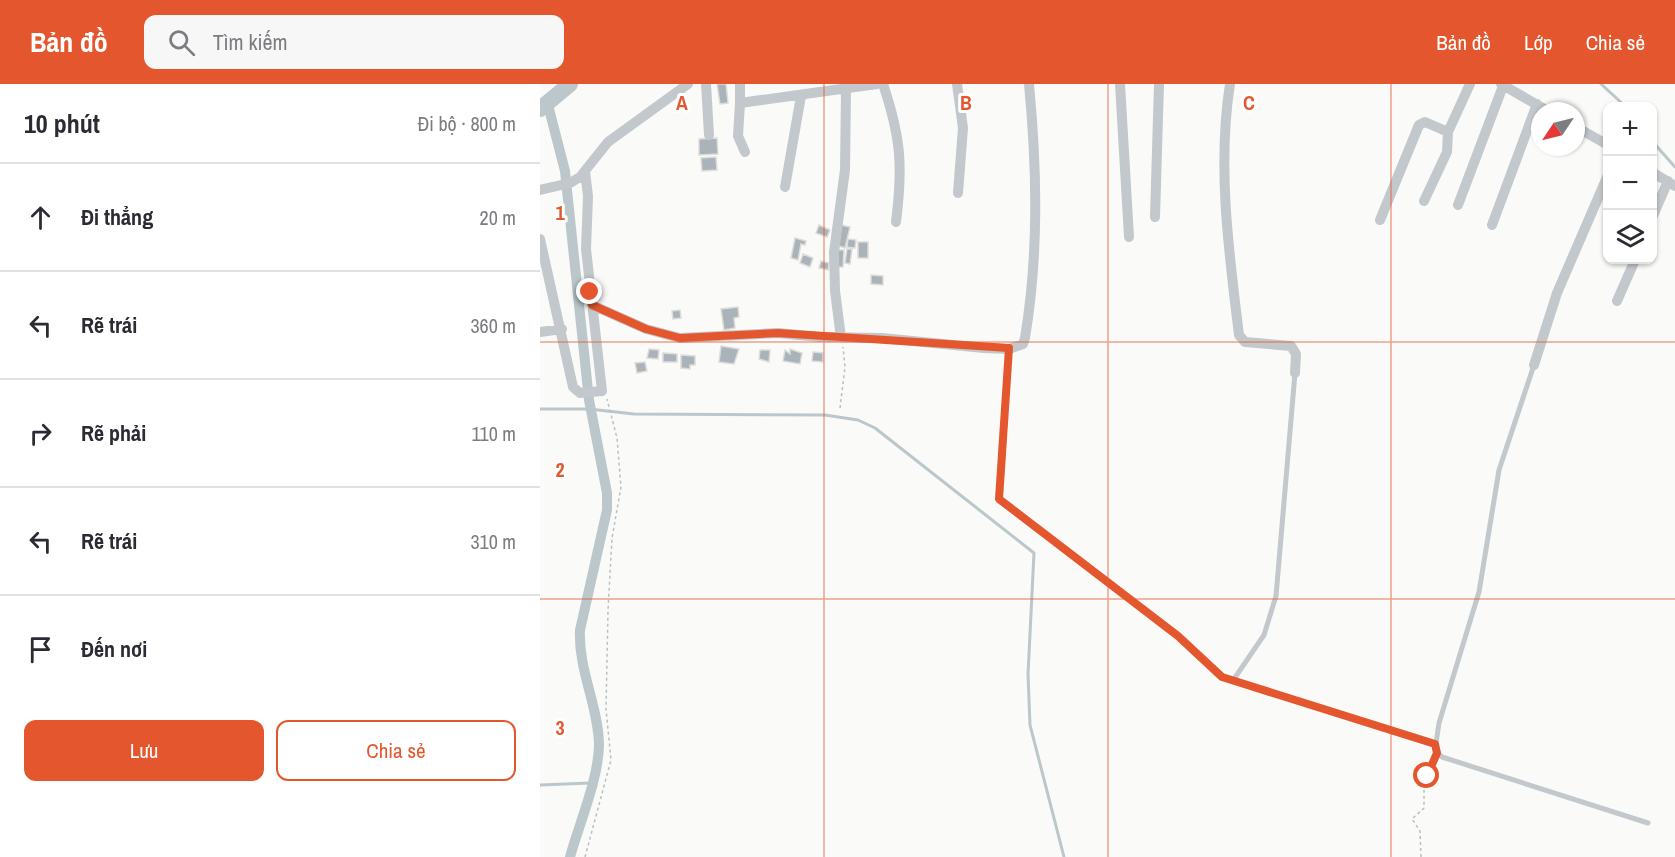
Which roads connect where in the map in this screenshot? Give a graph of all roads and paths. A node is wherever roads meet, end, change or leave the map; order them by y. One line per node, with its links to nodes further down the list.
1 (688, 84): 25 (street)
2 (706, 84): 22 (street)
3 (740, 84): 18 (street)
4 (878, 84): 14 (street)
5 (883, 84): 37 (street)
6 (957, 84): 31 (street)
7 (1029, 84): 47 (street)
8 (1120, 84): 39 (street)
9 (1159, 84): 35 (street)
10 (1230, 84): 49 (street)
11 (1470, 84): 20 (street)
12 (1523, 84): 15 (street)
13 (1502, 85): 15 (street); 33 (street)
14 (846, 90): 16 (street); 46 (street)
15 (1516, 93): 17 (street)
16 (801, 96): 18 (street); 28 (street)
17 (1533, 102)
18 (740, 103): 24 (street)
19 (1531, 120): 38 (street)
20 (1448, 132): 32 (street); 36 (street)
21 (1585, 132): 23 (street)
22 (709, 135)
23 (1603, 142)
24 (745, 152)
25 (585, 171): 30 (street); 43 (street)
26 (1657, 175): 27 (street)
27 (1671, 184): 34 (street)
28 (785, 187)
29 (1603, 187): 48 (street)
30 (540, 190)
31 (958, 193)
32 (1424, 201)
33 (1458, 205)
34 (1657, 210)
35 (1155, 217)
36 (1380, 220)
37 (896, 222)
38 (1492, 225)
39 (1129, 237)
40 (540, 239): 44 (street)
41 (1633, 264): 42 (street)
42 (1617, 301)
43 (592, 305): 46 (street); 50 (street)
44 (562, 329): 45 (street); 50 (street)
45 (540, 332)
46 (841, 338): 47 (street); 51 (path)
47 (1009, 348): 52 (lane)
48 (1533, 365): 53 (lane)
49 (1295, 373): 52 (lane)
50 (593, 392): 56 (path)
51 (840, 408)
52 (1234, 679): 53 (lane)
53 (1435, 744): 54 (lane)
54 (1437, 753): 55 (lane); 57 (path)
55 (1648, 823)
56 (585, 857)
57 (1421, 857)

